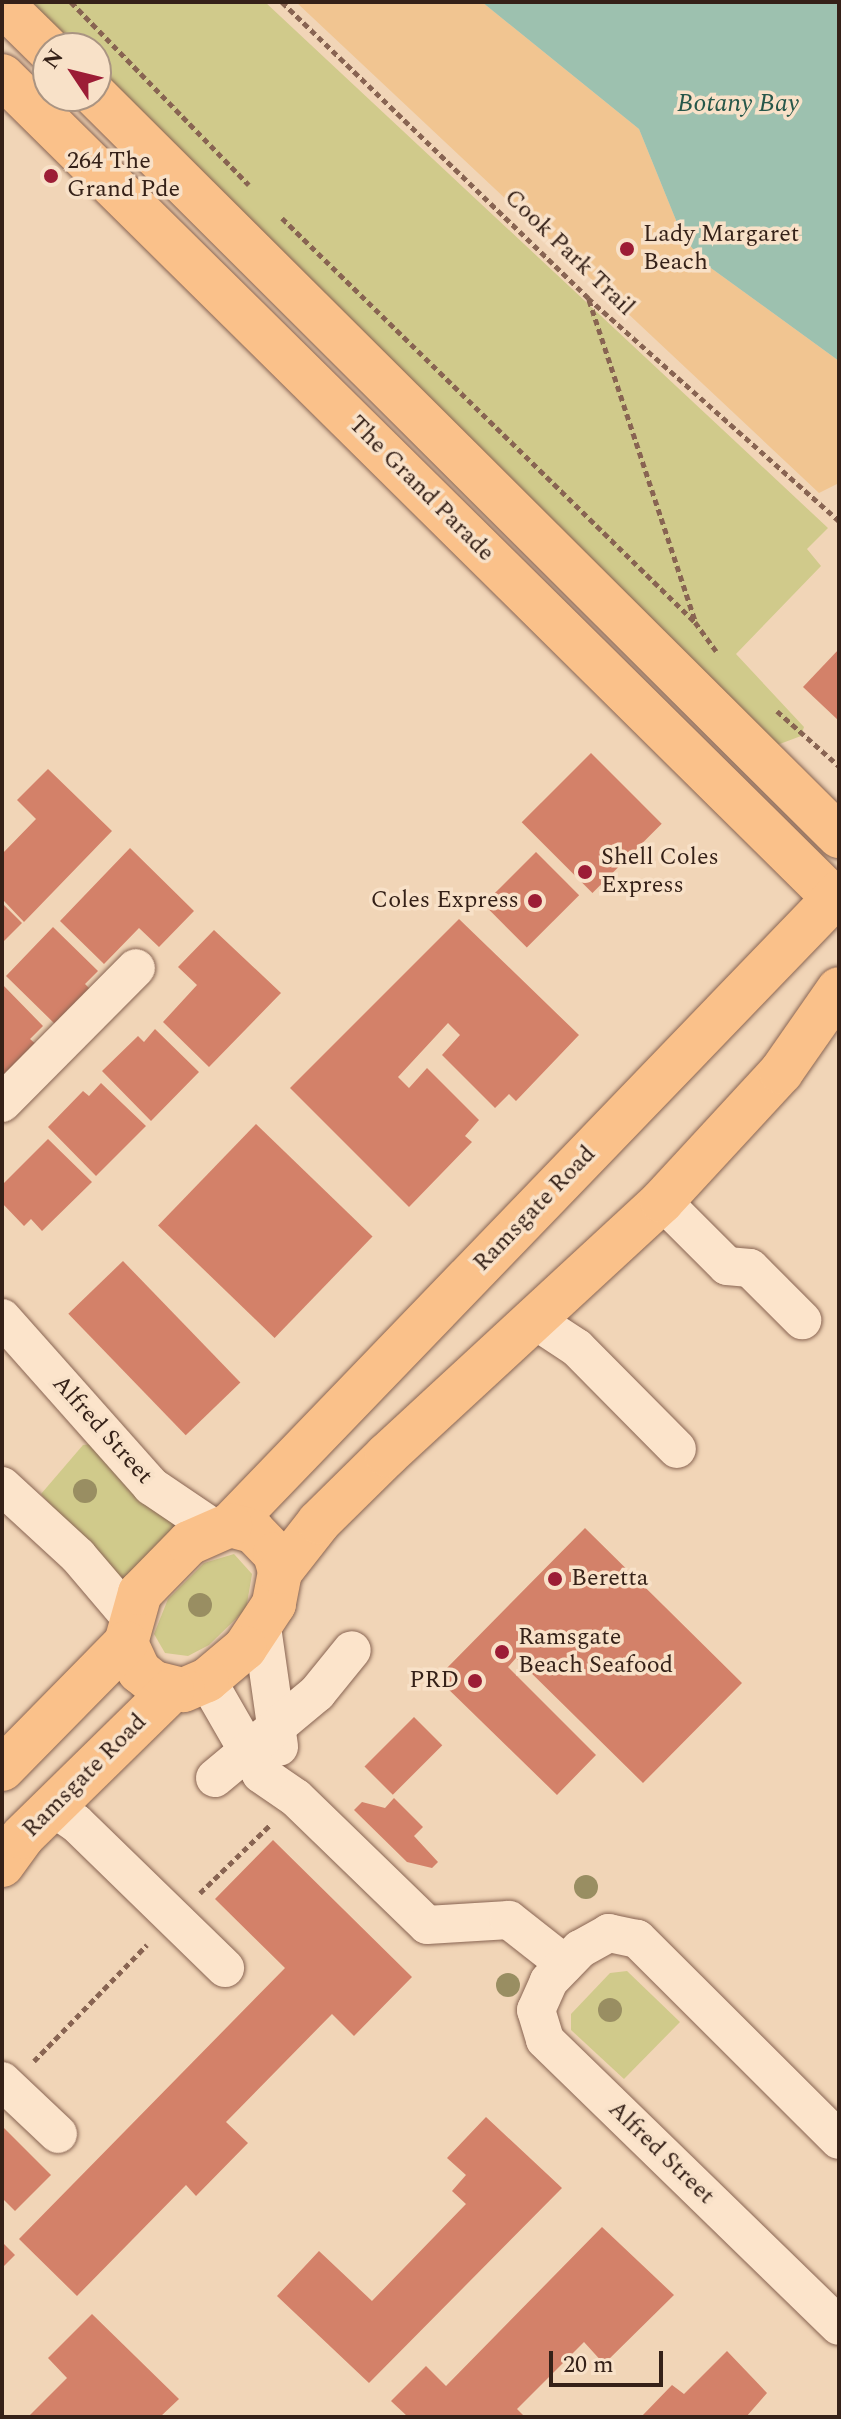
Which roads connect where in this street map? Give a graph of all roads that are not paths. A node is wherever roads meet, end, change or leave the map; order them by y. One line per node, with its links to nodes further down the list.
1 (2, 4): 2 (main road)
2 (32, 33)
3 (2, 76): 6 (main road, The Grand Parade)
4 (112, 112): 5 (main road)
5 (839, 836)
6 (837, 898): 18 (main road, Ramsgate Road)
7 (136, 968): 11 (street)
8 (839, 989): 10 (main road)
9 (839, 1039): 10 (main road)
10 (781, 1072): 12 (main road)
11 (2, 1103)
12 (662, 1201): 13 (street); 14 (main road)
13 (802, 1320)
14 (536, 1321): 16 (street); 19 (main road)
15 (5, 1328): 18 (street, Alfred Street)
16 (677, 1449)
17 (2, 1486): 21 (street)
18 (222, 1526): 19 (main road); 21 (main road)
19 (280, 1572): 20 (main road)
20 (262, 1627): 23 (main road); 24 (street)
21 (128, 1630): 23 (main road); 26 (main road)
22 (352, 1650): 24 (street)
23 (189, 1685): 25 (street); 29 (main road, Ramsgate Road)
24 (276, 1730): 25 (street); 28 (street)
25 (243, 1752): 27 (street); 28 (street)
26 (2, 1769)
27 (215, 1778)
28 (296, 1798): 30 (street)
29 (19, 1832): 31 (street)
30 (565, 1964): 34 (street, Alfred Street); 35 (street, Alfred Street)
31 (225, 1968)
32 (2, 2081): 33 (street)
33 (58, 2134)
34 (839, 2140)
35 (839, 2326)

